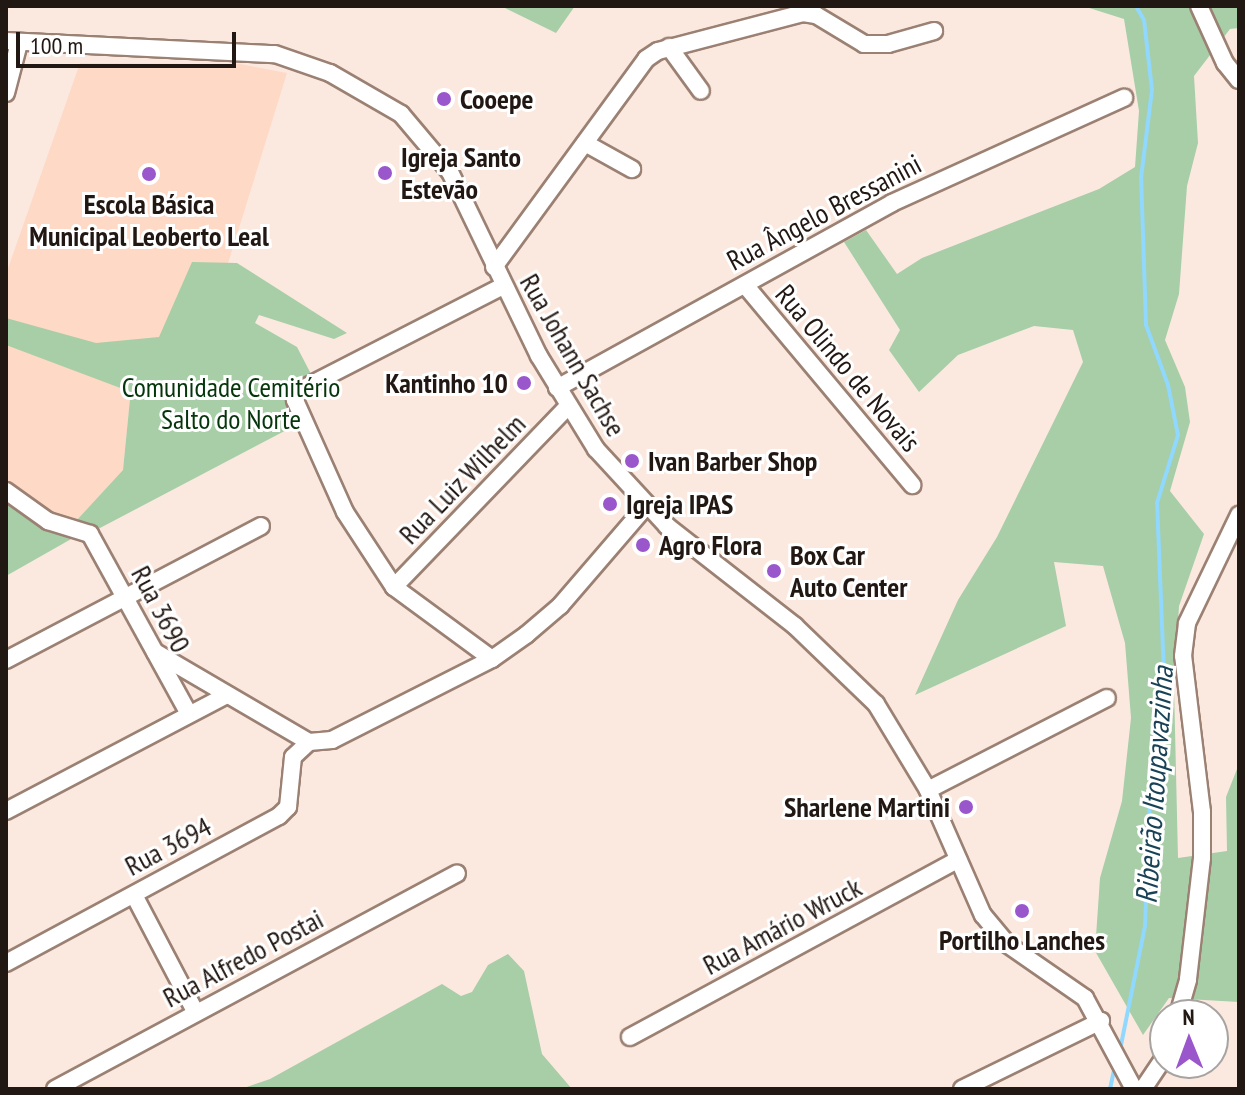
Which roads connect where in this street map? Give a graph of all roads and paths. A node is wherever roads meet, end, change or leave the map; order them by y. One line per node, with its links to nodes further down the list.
1 (1199, 6): 5 (street)
2 (934, 31): 4 (street)
3 (12, 42): 7 (street); 11 (street, Rua Johann Sachse)
4 (669, 47): 6 (street); 9 (street)
5 (1239, 80)
6 (701, 91)
7 (6, 93)
8 (1124, 98): 12 (street, Rua Ângelo Bressanini)
9 (585, 143): 10 (street); 11 (street)
10 (632, 169)
11 (494, 267): 13 (street, Rua Johann Sachse)
12 (745, 285): 14 (street, Rua Ângelo Bressanini); 16 (street, Rua Olindo de Novais)
13 (503, 286): 14 (street, Rua Johann Sachse); 23 (street)
14 (557, 388): 15 (street, Rua Johann Sachse)
15 (567, 407): 18 (street, Rua Johann Sachse); 23 (street, Rua Luiz Wilhelm)
16 (912, 485)
17 (6, 491): 24 (street, Rua 3690)
18 (647, 505): 26 (street); 32 (street, Rua Johann Sachse)
19 (1239, 515): 21 (street)
20 (261, 526): 24 (street)
21 (1223, 547): 22 (street); 38 (street)
22 (1239, 555)
23 (394, 587): 26 (street)
24 (125, 595): 25 (street, Rua 3690); 27 (street)
25 (154, 651): 28 (street); 30 (street, Rua 3690)
26 (492, 659): 31 (street)
27 (6, 660)
28 (227, 695): 30 (street); 31 (street)
29 (1107, 698): 32 (street)
30 (189, 714): 33 (street)
31 (309, 742): 36 (street, Rua 3694)
32 (928, 790): 34 (street, Rua Johann Sachse)
33 (6, 811)
34 (958, 860): 40 (street, Rua Johann Sachse); 41 (street, Rua Amário Wruck)
35 (457, 873): 39 (street, Rua Alfredo Postai)
36 (134, 895): 37 (street, Rua 3694); 39 (street)
37 (6, 963)
38 (1182, 999)
39 (196, 1013): 42 (street, Rua Alfredo Postai)
40 (1101, 1021): 43 (street); 44 (street, Rua Johann Sachse)
41 (630, 1037)
42 (55, 1089)
43 (962, 1089)
44 (1134, 1089)

